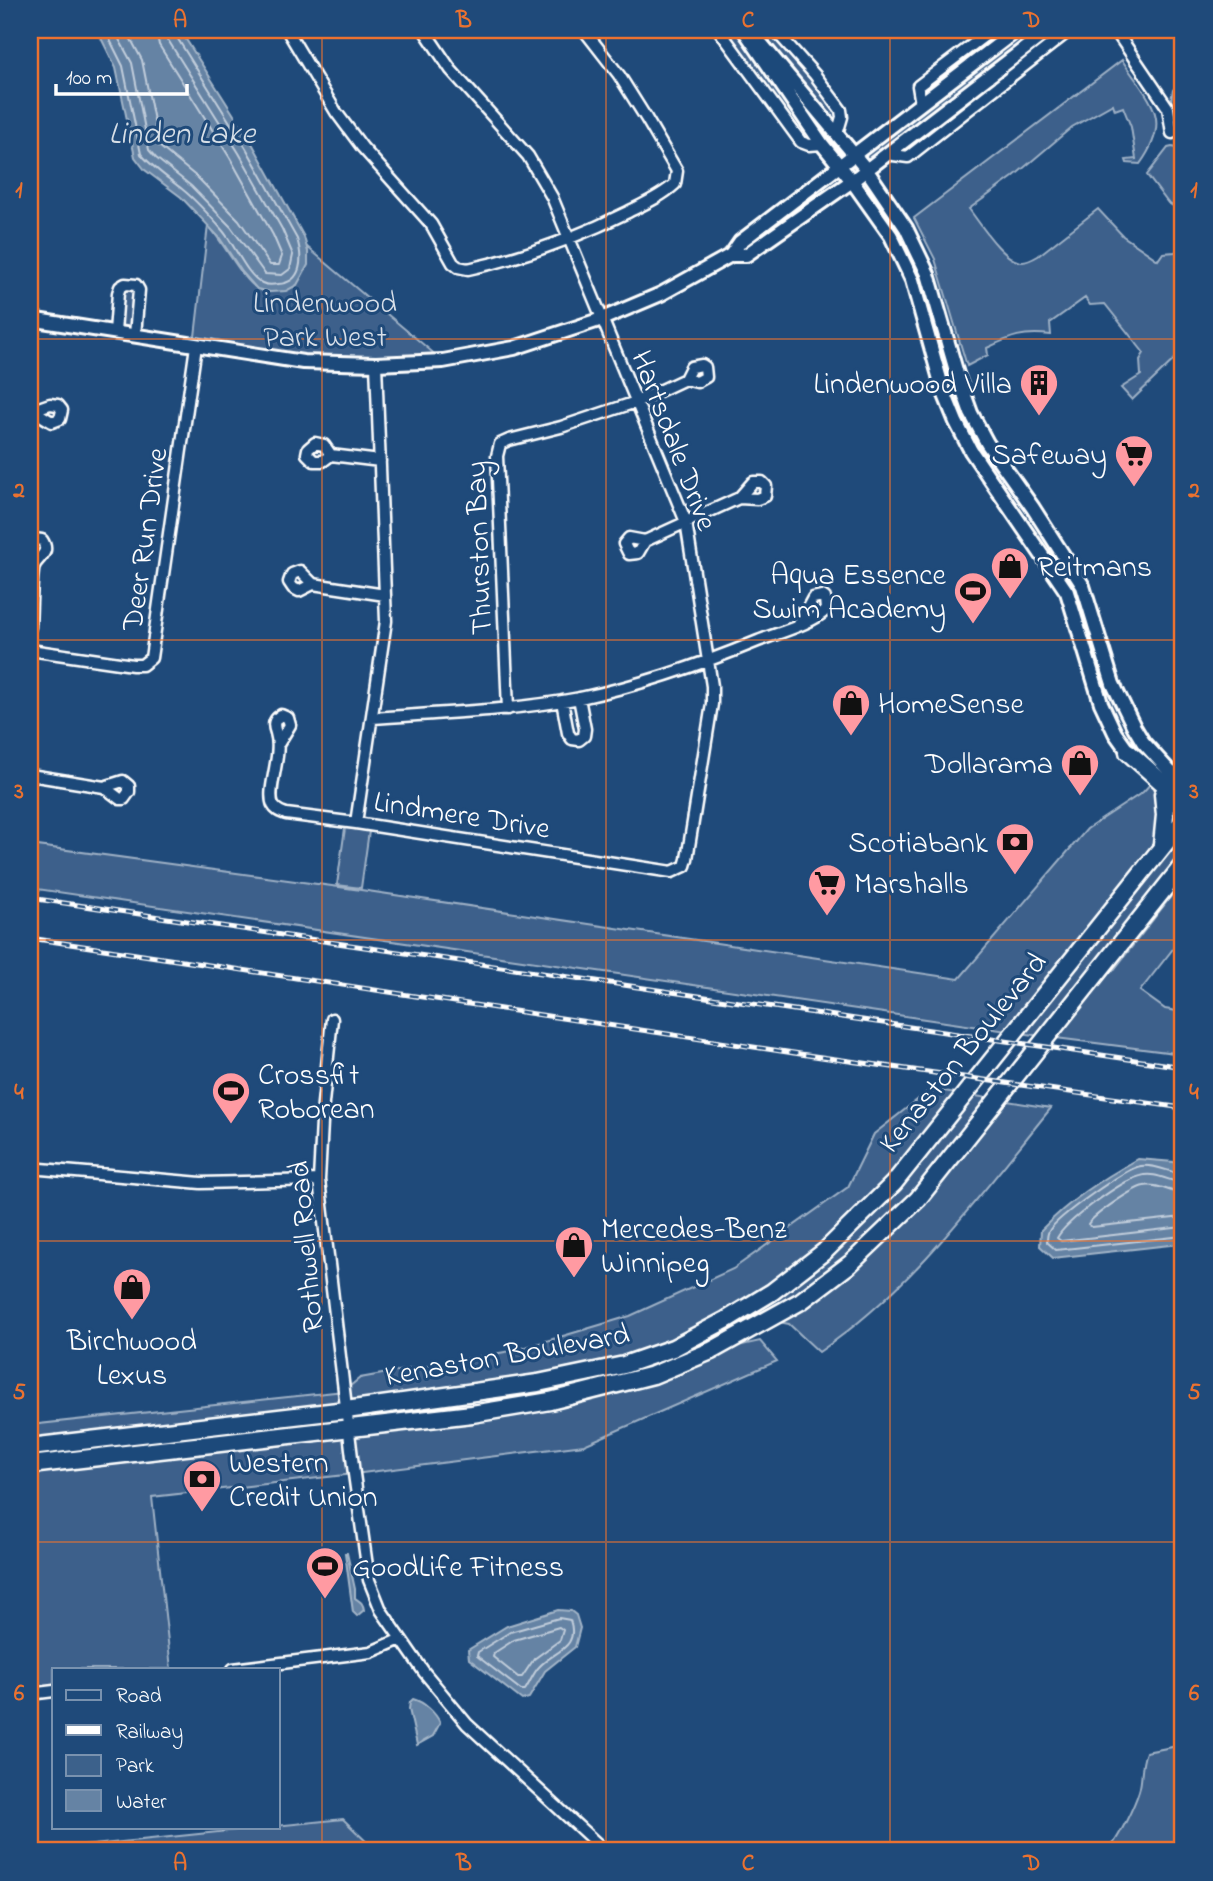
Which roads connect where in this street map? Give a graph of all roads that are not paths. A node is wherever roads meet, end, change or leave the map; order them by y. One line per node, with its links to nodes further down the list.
1 (287, 30): 21 (street)
2 (584, 30): 21 (street)
3 (719, 30): 15 (street)
4 (746, 30): 14 (street); 15 (street)
5 (775, 30): 14 (street)
6 (992, 30): 12 (street)
7 (1017, 30): 12 (street)
8 (1048, 30): 16 (street)
9 (1070, 30): 16 (street)
10 (1115, 30): 13 (street)
11 (427, 31): 21 (street, Hartsdale Drive)
12 (920, 104): 17 (street)
13 (1172, 132)
14 (837, 134): 17 (street)
15 (822, 144): 18 (street)
16 (886, 154): 19 (street)
17 (853, 155): 18 (street); 19 (street)
18 (839, 165): 20 (street); 22 (street)
19 (866, 169): 20 (street); 51 (street)
20 (852, 181): 22 (street); 49 (street)
21 (569, 240): 24 (street, Hartsdale Drive)
22 (732, 255): 24 (street)
23 (30, 319): 25 (street)
24 (603, 319): 28 (street); 30 (street, Hartsdale Drive)
25 (115, 332): 26 (street); 26 (street)
26 (135, 335): 27 (street)
27 (196, 346): 28 (street); 42 (street, Deer Run Drive)
28 (376, 365): 32 (street, Lindmere Drive)
29 (685, 379): 30 (street, Thurston Bay)
30 (636, 402): 34 (street, Hartsdale Drive); 46 (street, Thurston Bay)
31 (331, 455): 32 (street)
32 (380, 461): 39 (street, Lindmere Drive)
33 (740, 498): 34 (street)
34 (686, 522): 35 (street); 43 (street, Hartsdale Drive)
35 (645, 541)
36 (30, 543): 37 (street)
37 (32, 561): 41 (street)
38 (313, 584): 39 (street)
39 (385, 595): 47 (street, Lindmere Drive)
40 (799, 624): 43 (street)
41 (30, 627)
42 (30, 650)
43 (707, 663): 44 (street); 57 (street, Lindmere Drive)
44 (579, 698): 45 (street); 45 (street)
45 (562, 701): 46 (street)
46 (508, 709): 47 (street)
47 (372, 718): 57 (street, Lindmere Drive)
48 (279, 743): 57 (street)
49 (1128, 752): 53 (street); 54 (main road)
50 (30, 775): 52 (street)
51 (1180, 779)
52 (104, 787)
53 (1163, 794): 55 (street); 58 (main road)
54 (1183, 801)
55 (1183, 811)
56 (1183, 821): 58 (main road, Kenaston Boulevard)
57 (356, 823)
58 (1162, 845): 63 (main road, Kenaston Boulevard)
59 (1183, 865): 64 (main road, Kenaston Boulevard)
60 (332, 1019): 62 (street, Rothwell Road)
61 (30, 1168): 62 (street)
62 (319, 1180): 63 (street, Rothwell Road)
63 (346, 1410): 64 (street, Rothwell Road); 65 (main road, Kenaston Boulevard)
64 (348, 1427): 66 (main road, Kenaston Boulevard); 67 (street, Rothwell Road)
65 (30, 1447)
66 (30, 1465)
67 (401, 1639): 68 (street); 71 (street, Rothwell Road)
68 (241, 1668)
69 (52, 1691): 70 (street)
70 (30, 1694)
71 (605, 1851)

